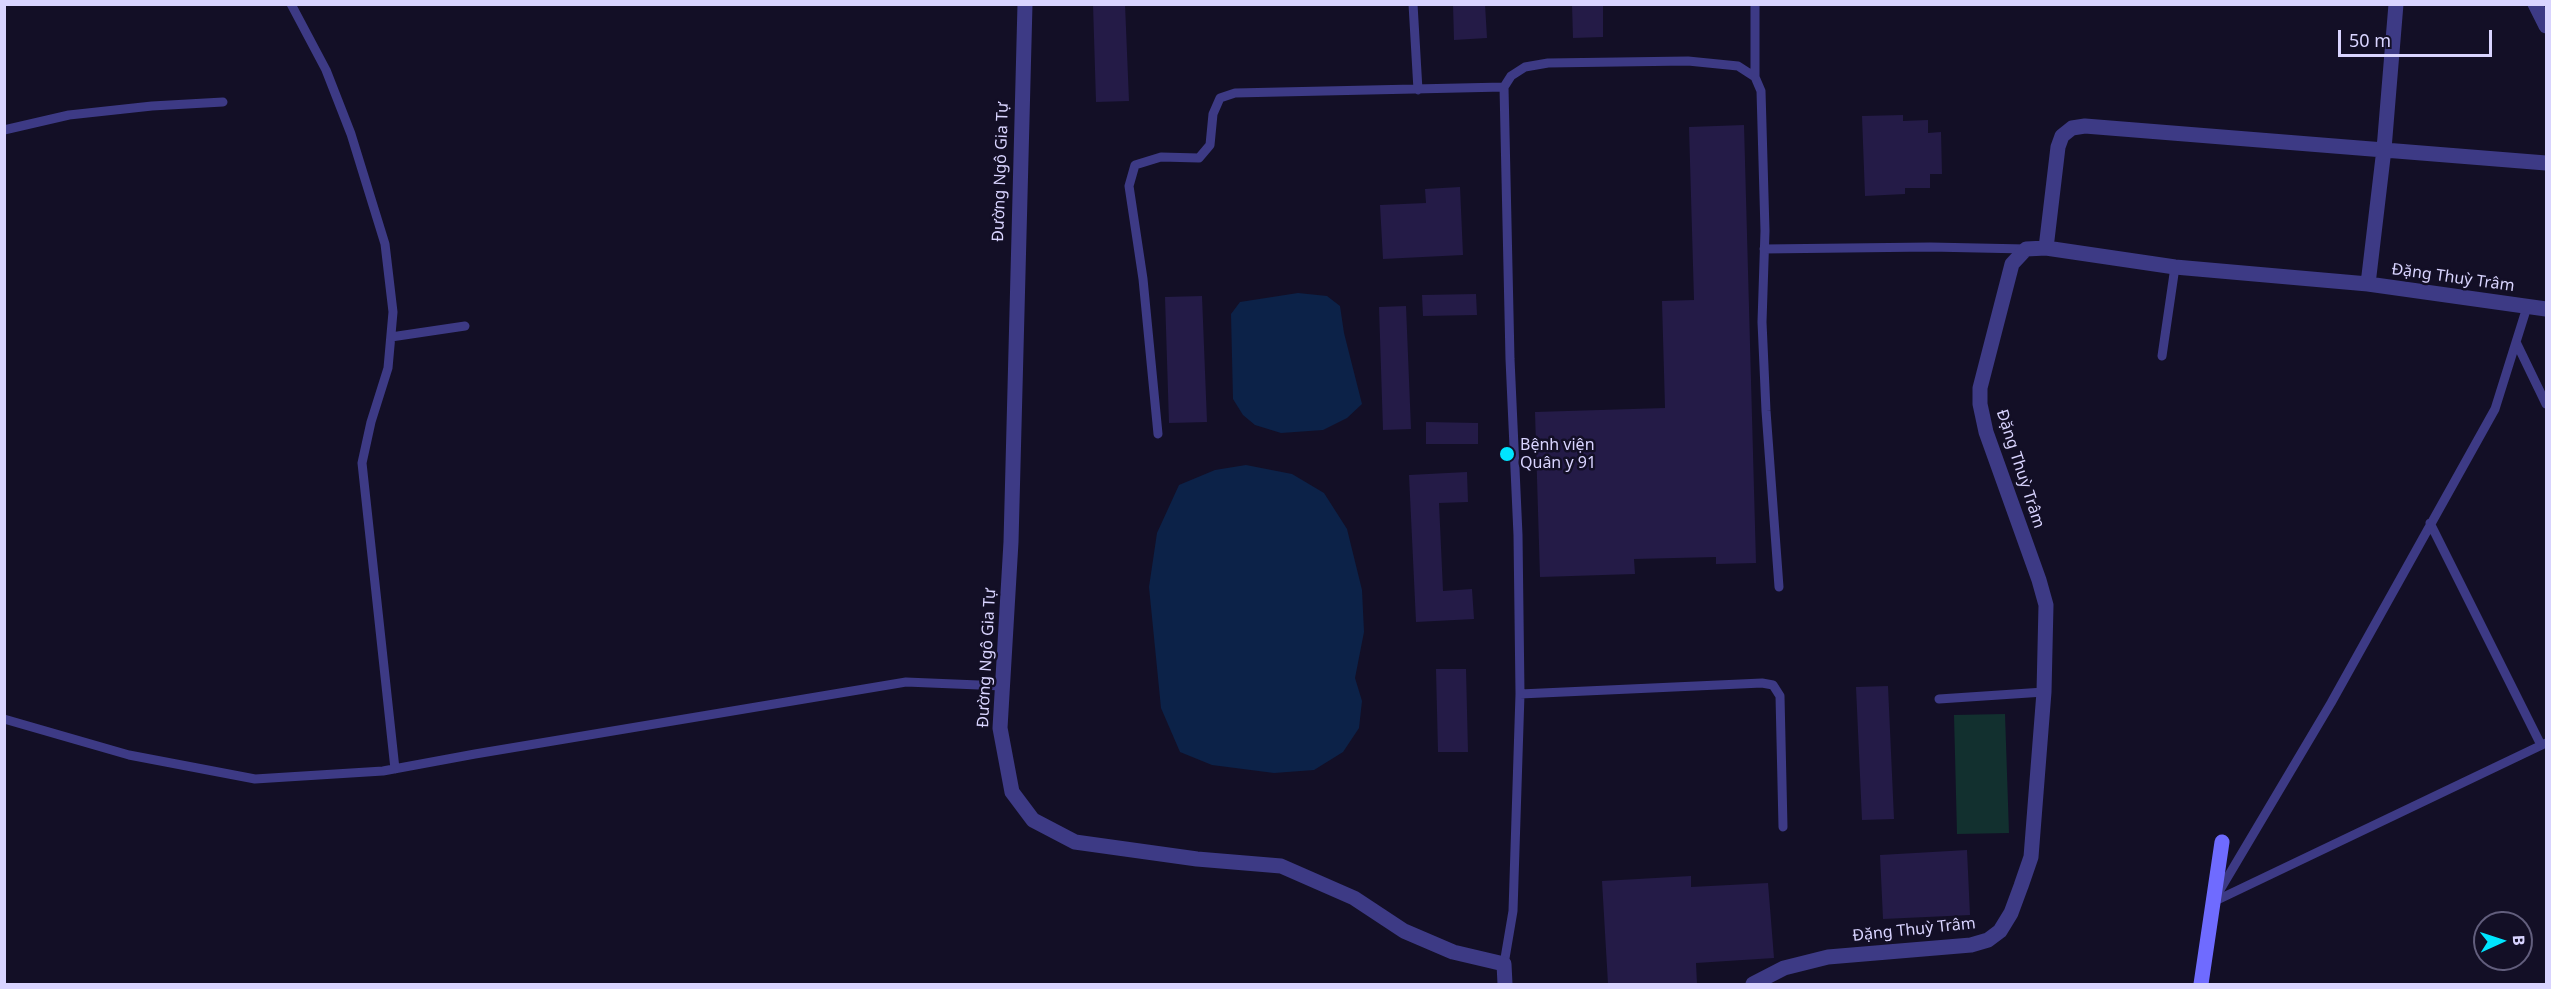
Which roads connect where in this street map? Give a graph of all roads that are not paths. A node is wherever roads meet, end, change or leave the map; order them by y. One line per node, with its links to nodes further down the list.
1 (291, 4): 23 (lane)
2 (1024, 4): 30 (street, Đường Ngô Gia Tự)
3 (1413, 4): 10 (lane)
4 (1755, 4): 8 (lane)
5 (2396, 4): 13 (street)
6 (2535, 4): 7 (street)
7 (2547, 26)
8 (1755, 77): 9 (lane); 16 (lane)
9 (1504, 87): 10 (lane); 32 (lane)
10 (1418, 90): 27 (lane)
11 (223, 102): 12 (lane)
12 (4, 130)
13 (2384, 149): 14 (street); 15 (street); 19 (street)
14 (2547, 162)
15 (2046, 248): 17 (street, Đặng Thuỳ Trâm); 18 (street, Đặng Thuỳ Trâm)
16 (1764, 249): 17 (lane); 29 (lane)
17 (2026, 249): 31 (street, Đặng Thuỳ Trâm)
18 (2175, 267): 19 (street, Đặng Thuỳ Trâm); 25 (lane)
19 (2368, 284): 20 (street, Đặng Thuỳ Trâm)
20 (2527, 307): 21 (street, Đặng Thuỳ Trâm); 24 (lane)
21 (2547, 309)
22 (465, 326): 23 (lane)
23 (391, 337): 36 (lane)
24 (2516, 342): 26 (lane); 28 (lane)
25 (2162, 356)
26 (2547, 404)
27 (1158, 434)
28 (2430, 524): 35 (lane); 39 (lane)
29 (1779, 587)
30 (1003, 686): 36 (lane); 40 (street, Đường Ngô Gia Tự)
31 (2044, 692): 33 (lane); 42 (street, Đặng Thuỳ Trâm)
32 (1521, 694): 37 (lane); 40 (lane)
33 (1939, 699)
34 (4, 719): 36 (lane)
35 (2544, 744): 39 (lane)
36 (395, 769)
37 (1783, 827)
38 (2222, 842): 39 (street)
39 (2213, 902): 43 (street)
40 (1504, 964): 41 (street)
41 (1505, 984)
42 (1753, 984)
43 (2200, 984)

